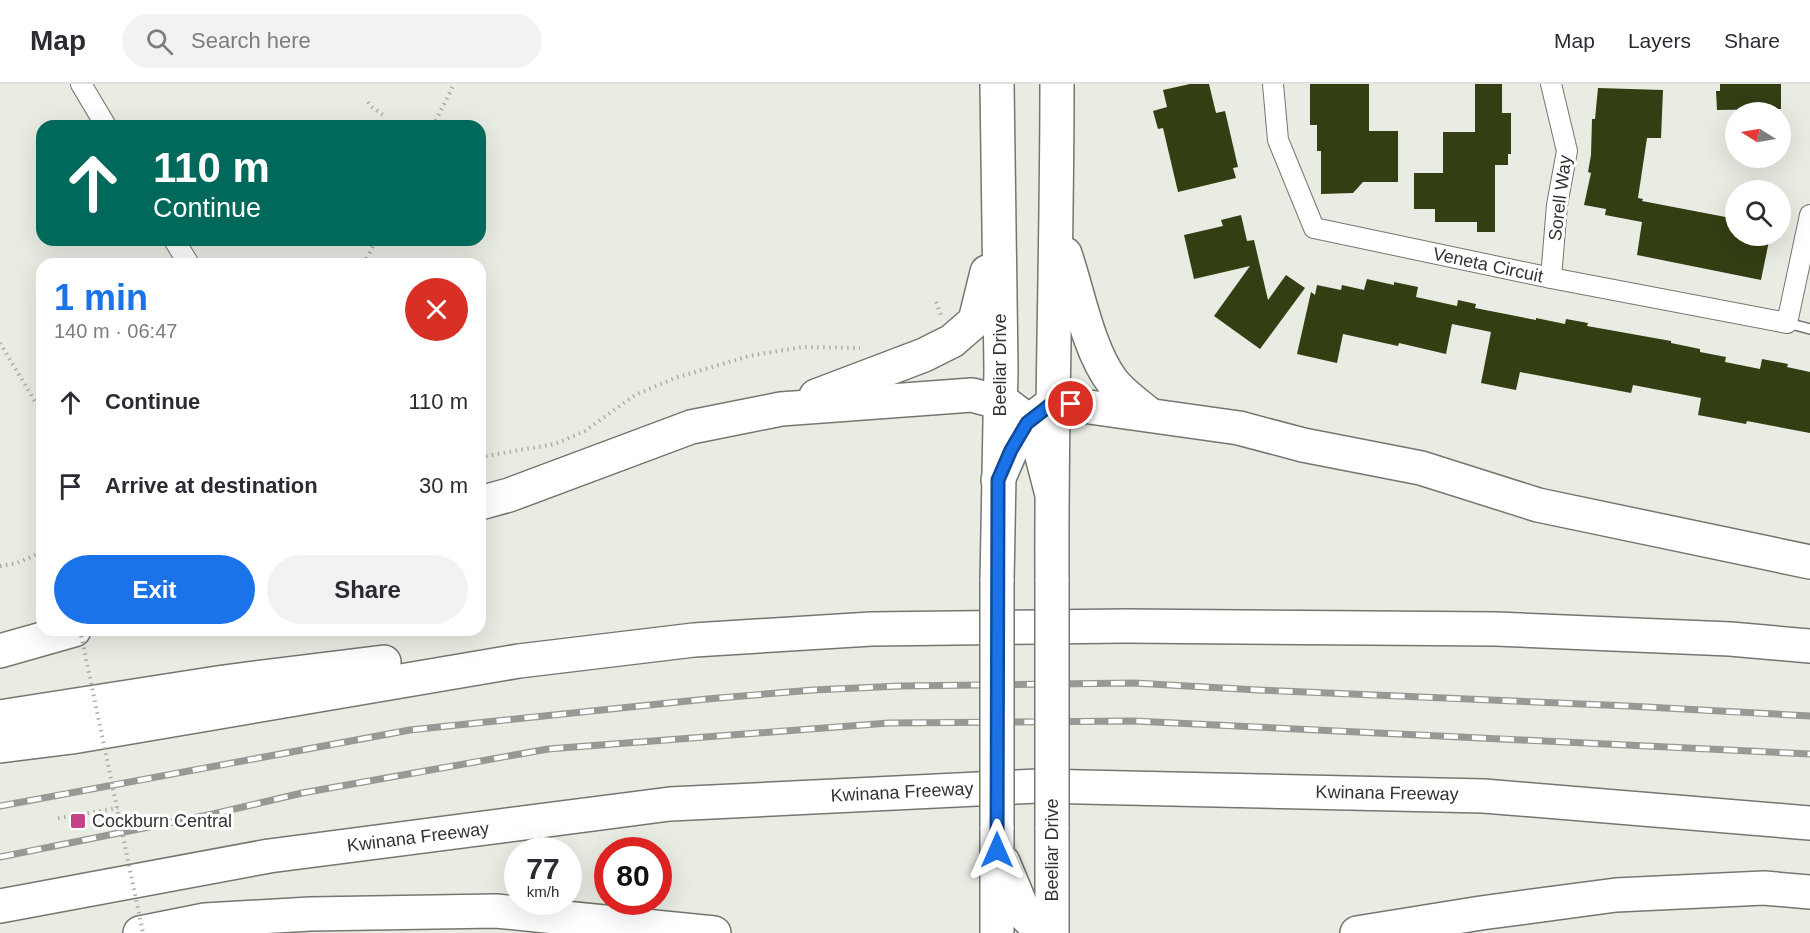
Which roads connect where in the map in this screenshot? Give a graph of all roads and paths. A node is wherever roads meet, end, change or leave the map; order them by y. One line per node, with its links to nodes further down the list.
1 (81, 84): 9 (street)
2 (454, 84): 10 (path)
3 (998, 84): 12 (highway, Beeliar Drive)
4 (1057, 84): 13 (highway, Beeliar Drive)
5 (1272, 84): 14 (street, Veneta Circuit)
6 (1551, 84): 14 (street, Sorell Way)
7 (368, 102): 8 (path)
8 (383, 115)
9 (102, 120)
10 (436, 120)
11 (1810, 215): 15 (street)
12 (998, 228): 19 (highway, Beeliar Drive); 22 (highway)
13 (1058, 232): 20 (highway, Beeliar Drive); 23 (highway)
14 (1551, 278): 15 (street, Veneta Circuit)
15 (1787, 323): 16 (lane, Veneta Circuit)
16 (1810, 329)
17 (0, 343): 21 (path)
18 (862, 348): 25 (path)
19 (1000, 402): 22 (highway); 24 (highway); 26 (highway, Beeliar Drive)
20 (1054, 402): 23 (highway); 24 (highway); 27 (highway, Beeliar Drive)
21 (36, 403)
22 (781, 409): 28 (highway)
23 (1150, 415): 30 (highway)
24 (1027, 423): 26 (highway); 27 (highway)
25 (486, 455)
26 (998, 480): 42 (highway, Beeliar Drive, bridge)
27 (1052, 491): 45 (highway, Beeliar Drive, bridge)
28 (486, 501)
29 (36, 555): 31 (path)
30 (1810, 562)
31 (0, 566)
32 (53, 636): 35 (highway)
33 (81, 636): 39 (path, bridge)
34 (1810, 646): 36 (highway)
35 (0, 651)
36 (519, 661): 37 (highway); 38 (highway)
37 (0, 717)
38 (0, 746)
39 (118, 808): 40 (path); 46 (path, bridge)
40 (58, 818)
41 (1810, 823): 44 (highway, Kwinana Freeway)
42 (997, 838): 45 (highway); 48 (highway, Beeliar Drive)
43 (1810, 892): 49 (highway)
44 (0, 906)
45 (1032, 929)
46 (142, 933): 47 (highway)
47 (714, 933)
48 (997, 933)
49 (1357, 933)

